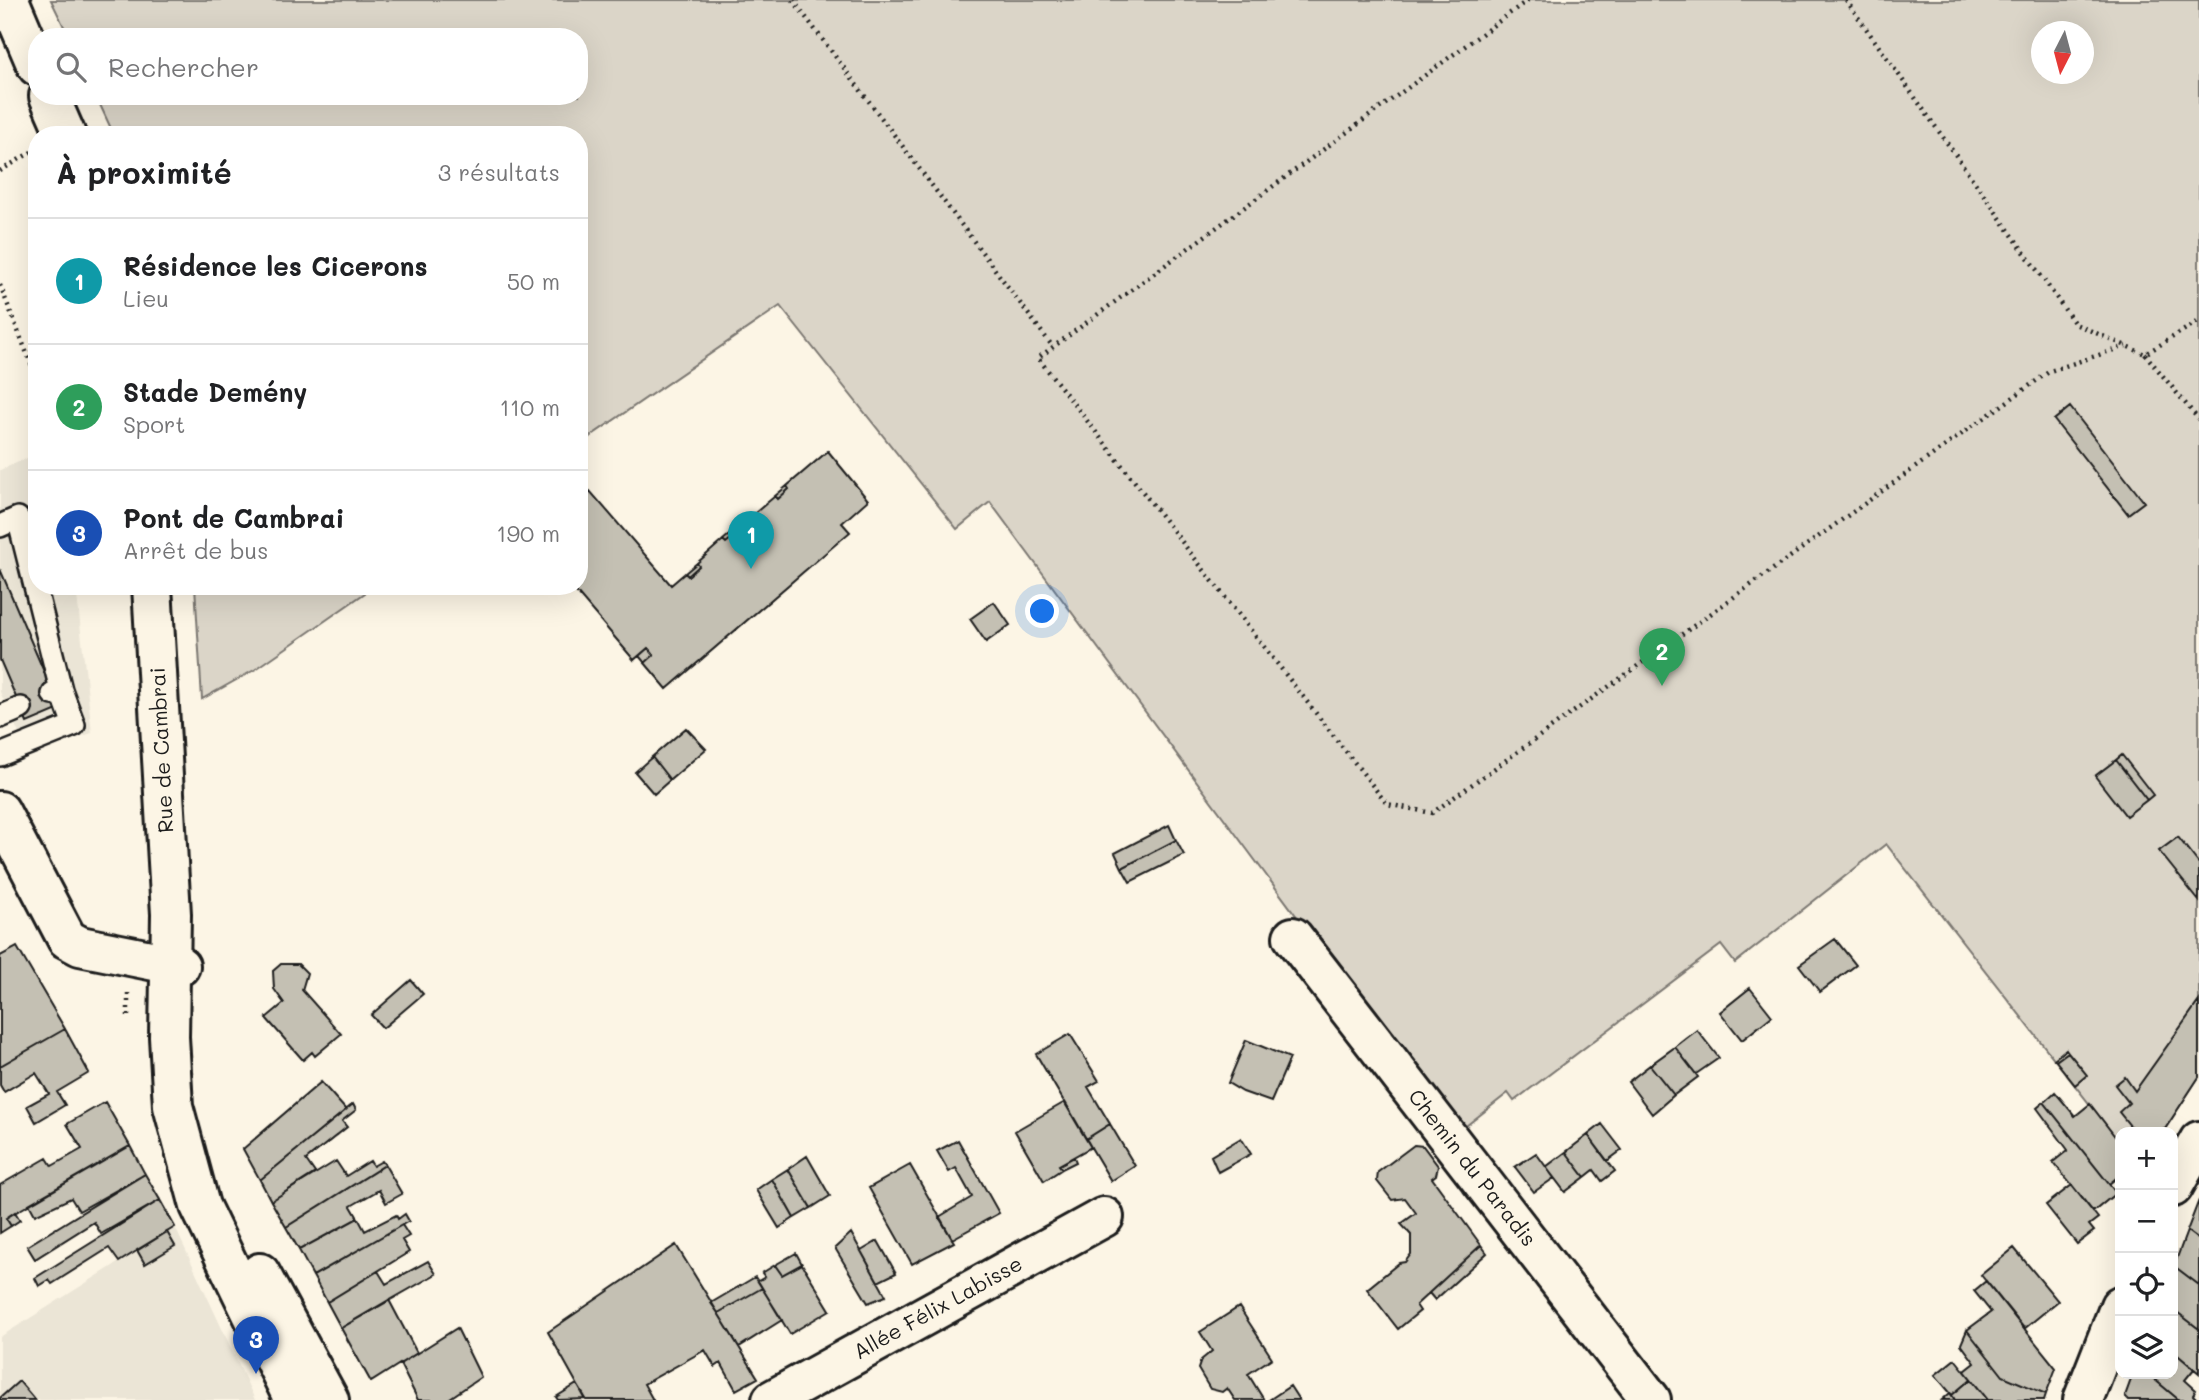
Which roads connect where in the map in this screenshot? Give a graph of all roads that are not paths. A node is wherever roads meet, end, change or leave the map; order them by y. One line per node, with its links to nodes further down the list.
1 (9, 0): 2 (main road)
2 (28, 45)
3 (53, 105): 4 (main road)
4 (62, 126)
5 (0, 526): 6 (lane)
6 (28, 563)
7 (35, 595): 11 (lane)
8 (153, 595): 14 (main road, Rue de Cambrai)
9 (21, 708): 10 (lane)
10 (0, 717)
11 (0, 755)
12 (0, 811): 14 (main road)
13 (1293, 937): 22 (main road, Chemin du Paradis)
14 (175, 965): 19 (main road, Rue de Cambrai); 20 (main road, Rue de Cambrai)
15 (2199, 1140): 16 (main road)
16 (2178, 1178)
17 (1104, 1217): 21 (main road, Allée Félix Labisse)
18 (2116, 1316): 23 (main road)
19 (293, 1400)
20 (329, 1400)
21 (772, 1400)
22 (1651, 1400)
23 (2083, 1400)

